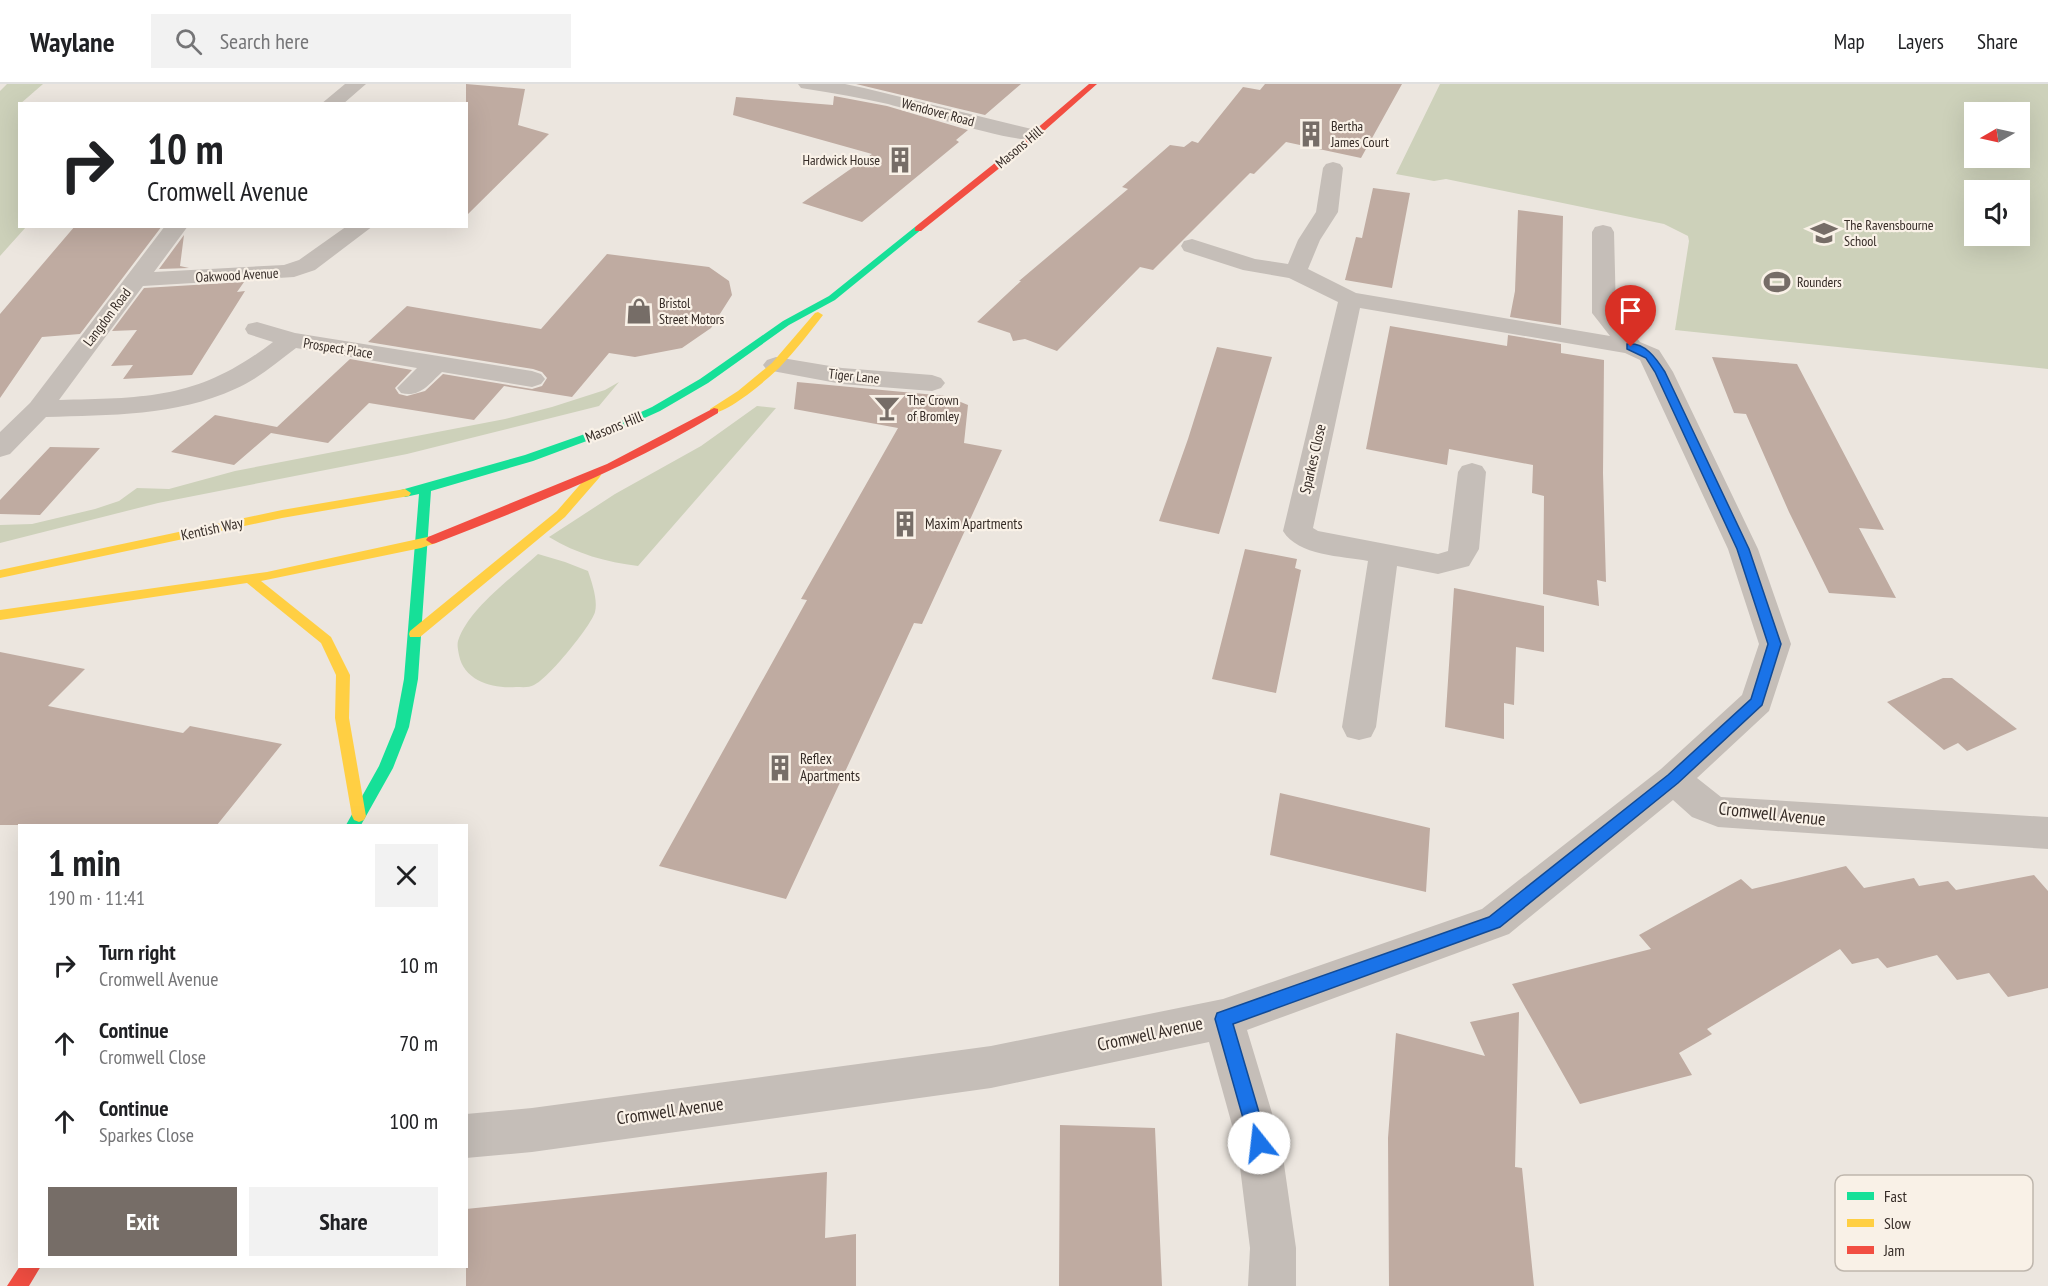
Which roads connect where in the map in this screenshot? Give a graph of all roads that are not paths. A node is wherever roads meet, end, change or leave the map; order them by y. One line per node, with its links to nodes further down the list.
1 (357, 84): 4 (street)
2 (807, 84): 5 (street, Wendover Road)
3 (1093, 84): 5 (main road, Masons Hill)
4 (333, 102)
5 (1033, 135): 13 (main road, Masons Hill)
6 (1333, 168): 11 (street)
7 (175, 228): 12 (street, Langdon Road)
8 (359, 228): 12 (street, Oakwood Avenue)
9 (1603, 232): 17 (street)
10 (1192, 246): 11 (street)
11 (1294, 272): 14 (street)
12 (135, 280): 23 (street, Langdon Road)
13 (832, 298): 19 (main road, Masons Hill); 27 (main road, Masons Hill)
14 (1350, 299): 17 (street); 29 (street, Sparkes Close)
15 (257, 329): 16 (street)
16 (291, 340): 18 (street, Prospect Place); 23 (street, Prospect Place)
17 (1631, 347): 35 (street)
18 (437, 363): 20 (street, Prospect Place); 22 (street)
19 (776, 365): 21 (street, Tiger Lane); 26 (main road, Masons Hill)
20 (532, 379)
21 (932, 383)
22 (410, 388)
23 (39, 409): 24 (street, Langdon Road)
24 (0, 448)
25 (1472, 472): 29 (street, Sparkes Close)
26 (595, 475): 28 (main road, Masons Hill); 33 (main road)
27 (425, 489): 28 (main road); 30 (main road, Kentish Way)
28 (421, 544): 31 (main road); 33 (main road)
29 (1384, 554): 34 (street)
30 (0, 574)
31 (250, 579): 32 (main road); 36 (main road)
32 (0, 615)
33 (415, 634): 36 (main road)
34 (1359, 727)
35 (1673, 779): 37 (street, Cromwell Avenue); 38 (street, Cromwell Avenue)
36 (356, 821)
37 (2048, 833)
38 (1223, 1019): 39 (street, Cromwell Avenue); 42 (street)
39 (468, 1136)
40 (30, 1268): 41 (main road)
41 (17, 1286)
42 (1272, 1286)

